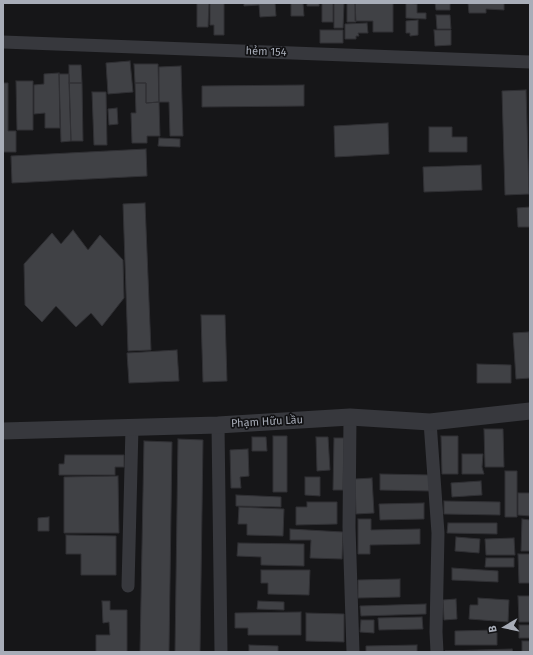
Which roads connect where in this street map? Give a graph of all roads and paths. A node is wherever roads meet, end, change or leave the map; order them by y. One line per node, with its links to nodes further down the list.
1 (3, 33): 2 (street)
2 (3, 42): 3 (street, hẻm 154)
3 (530, 62)
4 (530, 411): 6 (street, Phạm Hữu Lầu)
5 (350, 417): 6 (street, Phạm Hữu Lầu); 7 (street, Phạm Hữu Lầu); 12 (street)
6 (430, 422): 13 (street)
7 (218, 425): 8 (street, Phạm Hữu Lầu); 11 (street)
8 (132, 427): 9 (street, Phạm Hữu Lầu); 10 (street)
9 (3, 431)
10 (128, 586)
11 (221, 652)
12 (353, 652)
13 (437, 652)

